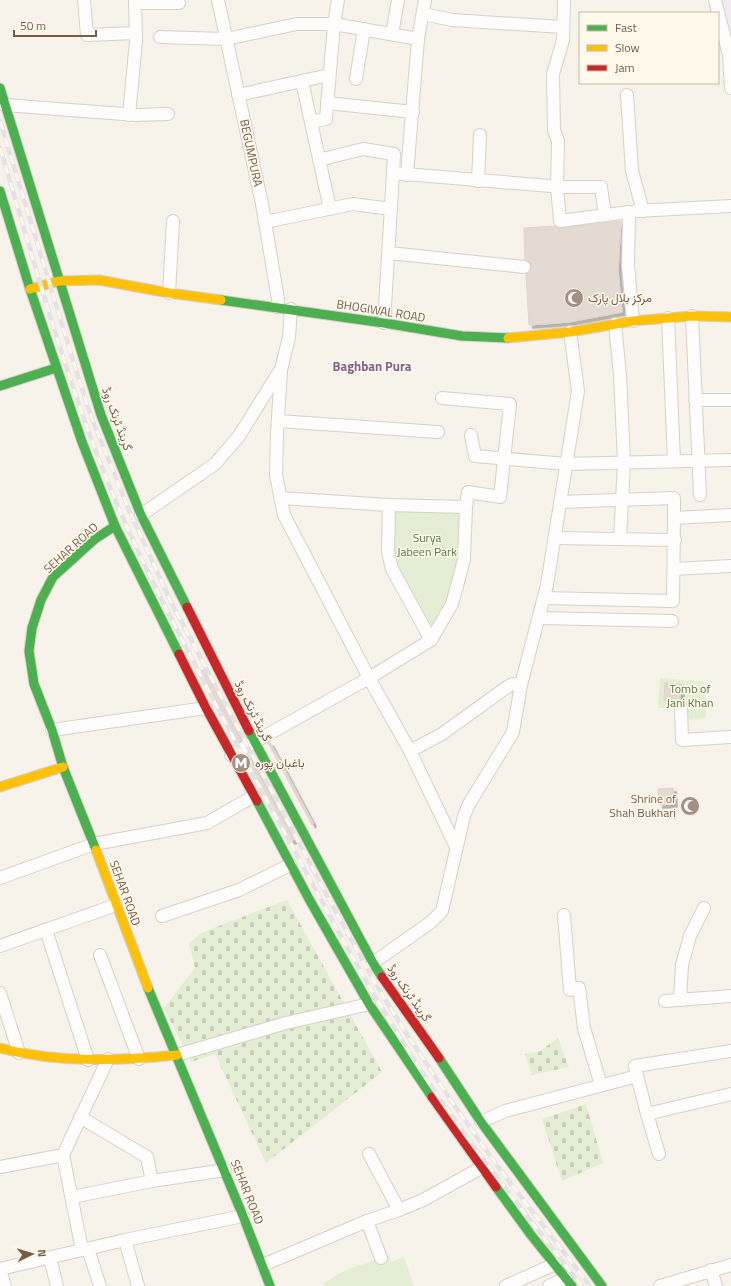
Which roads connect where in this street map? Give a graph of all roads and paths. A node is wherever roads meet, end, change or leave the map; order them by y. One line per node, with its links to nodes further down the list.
1 (84, 0): 16 (street)
2 (218, 0): 19 (street, BEGUMPURA)
3 (338, 0): 12 (street)
4 (398, 0): 17 (street)
5 (425, 0): 11 (street)
6 (564, 0): 13 (street)
7 (714, 0): 10 (street)
8 (135, 2): 9 (street); 16 (street)
9 (179, 3)
10 (717, 12)
11 (423, 14): 13 (street); 20 (street)
12 (334, 24): 15 (street); 19 (street); 22 (street)
13 (563, 27): 40 (street)
14 (720, 28): 21 (street)
15 (364, 29): 17 (street); 23 (street)
16 (136, 34): 33 (street)
17 (392, 34): 20 (street)
18 (160, 37): 19 (street)
19 (226, 39): 27 (street, BEGUMPURA)
20 (418, 39): 31 (street)
21 (724, 60): 26 (street)
22 (329, 75): 24 (street); 29 (street)
23 (356, 79)
24 (302, 81): 27 (street); 34 (street)
25 (0, 88): 30 (main road, گرینڈ ٹرنک روڈ)
26 (731, 88)
27 (238, 95): 49 (street, BEGUMPURA)
28 (628, 95): 45 (street)
29 (327, 102): 31 (street); 34 (street)
30 (5, 105): 33 (street); 52 (main road, گرینڈ ٹرنک روڈ)
31 (412, 112): 38 (street)
32 (168, 114): 33 (street)
33 (129, 115)
34 (311, 122): 36 (street)
35 (480, 135): 39 (street)
36 (319, 160): 37 (street); 43 (street)
37 (394, 173): 38 (street); 44 (street)
38 (407, 175): 39 (street)
39 (478, 181): 40 (street)
40 (557, 187): 47 (street); 47 (street)
41 (0, 191): 53 (main road)
42 (731, 206): 45 (street)
43 (330, 209): 44 (street); 49 (street)
44 (391, 209): 50 (street)
45 (643, 211): 46 (street)
46 (629, 212): 47 (street); 60 (street)
47 (605, 215)
48 (174, 221): 54 (street)
49 (265, 222): 55 (street, BEGUMPURA)
50 (389, 253): 51 (street); 61 (street)
51 (524, 267)
52 (59, 281): 53 (main road, BHOGIWAL ROAD); 54 (main road, BHOGIWAL ROAD); 85 (main road, گرینڈ ٹرنک روڈ)
53 (30, 289): 64 (main road)
54 (169, 293): 55 (main road, BHOGIWAL ROAD)
55 (277, 307): 56 (main road, BHOGIWAL ROAD)
56 (291, 309): 61 (main road, BHOGIWAL ROAD); 65 (street)
57 (692, 316): 58 (main road, BHOGIWAL ROAD); 59 (main road, BHOGIWAL ROAD); 68 (street)
58 (731, 317)
59 (668, 318): 60 (main road, BHOGIWAL ROAD); 76 (street)
60 (633, 321): 62 (main road, BHOGIWAL ROAD)
61 (384, 323): 63 (main road, BHOGIWAL ROAD)
62 (615, 324): 63 (main road, BHOGIWAL ROAD); 77 (street)
63 (570, 332): 78 (street)
64 (56, 368): 66 (main road); 88 (main road)
65 (281, 370): 70 (street); 85 (street)
66 (0, 386)
67 (442, 398): 73 (street)
68 (695, 400): 69 (street); 74 (street)
69 (731, 400)
70 (278, 421): 71 (street); 80 (street)
71 (438, 432)
72 (471, 435): 73 (street)
73 (504, 459): 78 (street); 84 (street)
74 (698, 460): 75 (street); 76 (street); 79 (street)
75 (731, 460)
76 (674, 461): 77 (street)
77 (624, 462): 78 (street); 81 (street)
78 (566, 464): 82 (street)
79 (700, 495)
80 (280, 498): 83 (street); 98 (street)
81 (622, 500): 82 (street); 87 (street); 90 (street)
82 (560, 502): 89 (street)
83 (389, 505): 84 (street); 97 (street)
84 (466, 507): 97 (street)
85 (142, 515): 104 (main road, گرینڈ ٹرنک روڈ)
86 (731, 515): 87 (street)
87 (674, 518): 91 (street)
88 (115, 526): 100 (main road); 102 (main road, SEHAR ROAD)
89 (555, 538): 90 (street); 94 (street)
90 (620, 538): 91 (street)
91 (675, 540): 93 (street)
92 (731, 566): 93 (street)
93 (674, 569): 94 (street)
94 (544, 598): 95 (street)
95 (539, 618): 96 (street); 99 (street)
96 (672, 621)
97 (431, 640): 98 (street)
98 (369, 678): 104 (street); 105 (street)
99 (521, 685): 105 (street); 111 (street)
100 (206, 708): 102 (street); 106 (main road)
101 (682, 708): 103 (street)
102 (52, 730): 107 (main road, SEHAR ROAD)
103 (731, 737)
104 (256, 742): 106 (street); 121 (main road, گرینڈ ٹرنک روڈ)
105 (410, 751): 111 (street)
106 (231, 755): 109 (main road)
107 (63, 767): 108 (main road); 110 (main road, SEHAR ROAD)
108 (0, 786)
109 (254, 796): 110 (street); 112 (main road)
110 (94, 844): 113 (street); 114 (main road, SEHAR ROAD)
111 (456, 847): 121 (street)
112 (290, 865): 117 (street); 126 (main road)
113 (0, 878)
114 (116, 905): 118 (street); 130 (main road, SEHAR ROAD)
115 (704, 908): 124 (street)
116 (564, 915): 135 (street)
117 (162, 916)
118 (46, 930): 119 (street); 133 (street)
119 (0, 946)
120 (100, 955): 132 (street)
121 (373, 963): 139 (main road, گرینڈ ٹرنک روڈ)
122 (0, 993): 129 (street)
123 (731, 996): 124 (street)
124 (680, 1000): 125 (street)
125 (665, 1001)
126 (369, 1004): 130 (street); 144 (main road)
127 (0, 1048): 129 (main road)
128 (731, 1051): 134 (street)
129 (19, 1053): 133 (main road)
130 (177, 1055): 132 (main road); 145 (main road, SEHAR ROAD)
131 (108, 1059): 132 (main road); 133 (main road); 138 (street)
132 (139, 1059)
133 (88, 1060)
134 (637, 1076): 135 (street); 137 (street)
135 (601, 1085): 139 (street)
136 (731, 1094): 137 (street)
137 (647, 1114): 141 (street)
138 (80, 1116): 142 (street); 146 (street)
139 (481, 1122): 168 (main road, گرینڈ ٹرنک روڈ)
140 (369, 1154): 148 (street)
141 (659, 1154)
142 (63, 1156): 143 (street); 147 (street)
143 (0, 1166)
144 (481, 1168): 148 (street); 155 (main road)
145 (225, 1170): 146 (street); 149 (main road, SEHAR ROAD)
146 (152, 1181): 147 (street)
147 (72, 1197): 152 (street)
148 (399, 1210): 150 (street)
149 (243, 1216): 151 (street); 156 (main road, SEHAR ROAD)
150 (367, 1221): 154 (street); 156 (street)
151 (125, 1240): 152 (street); 164 (street)
152 (85, 1250): 153 (street); 163 (street)
153 (50, 1258): 158 (street); 162 (street)
154 (381, 1258)
155 (555, 1264): 160 (main road); 166 (street)
156 (263, 1265): 165 (main road, SEHAR ROAD)
157 (731, 1265): 159 (street)
158 (0, 1270): 161 (street)
159 (711, 1270): 169 (street); 170 (street)
160 (569, 1282): 167 (street)
161 (5, 1286)
162 (57, 1286)
163 (100, 1286)
164 (138, 1286)
165 (270, 1286)
166 (506, 1286)
167 (549, 1286)
168 (602, 1286)
169 (660, 1286)
170 (716, 1286)

